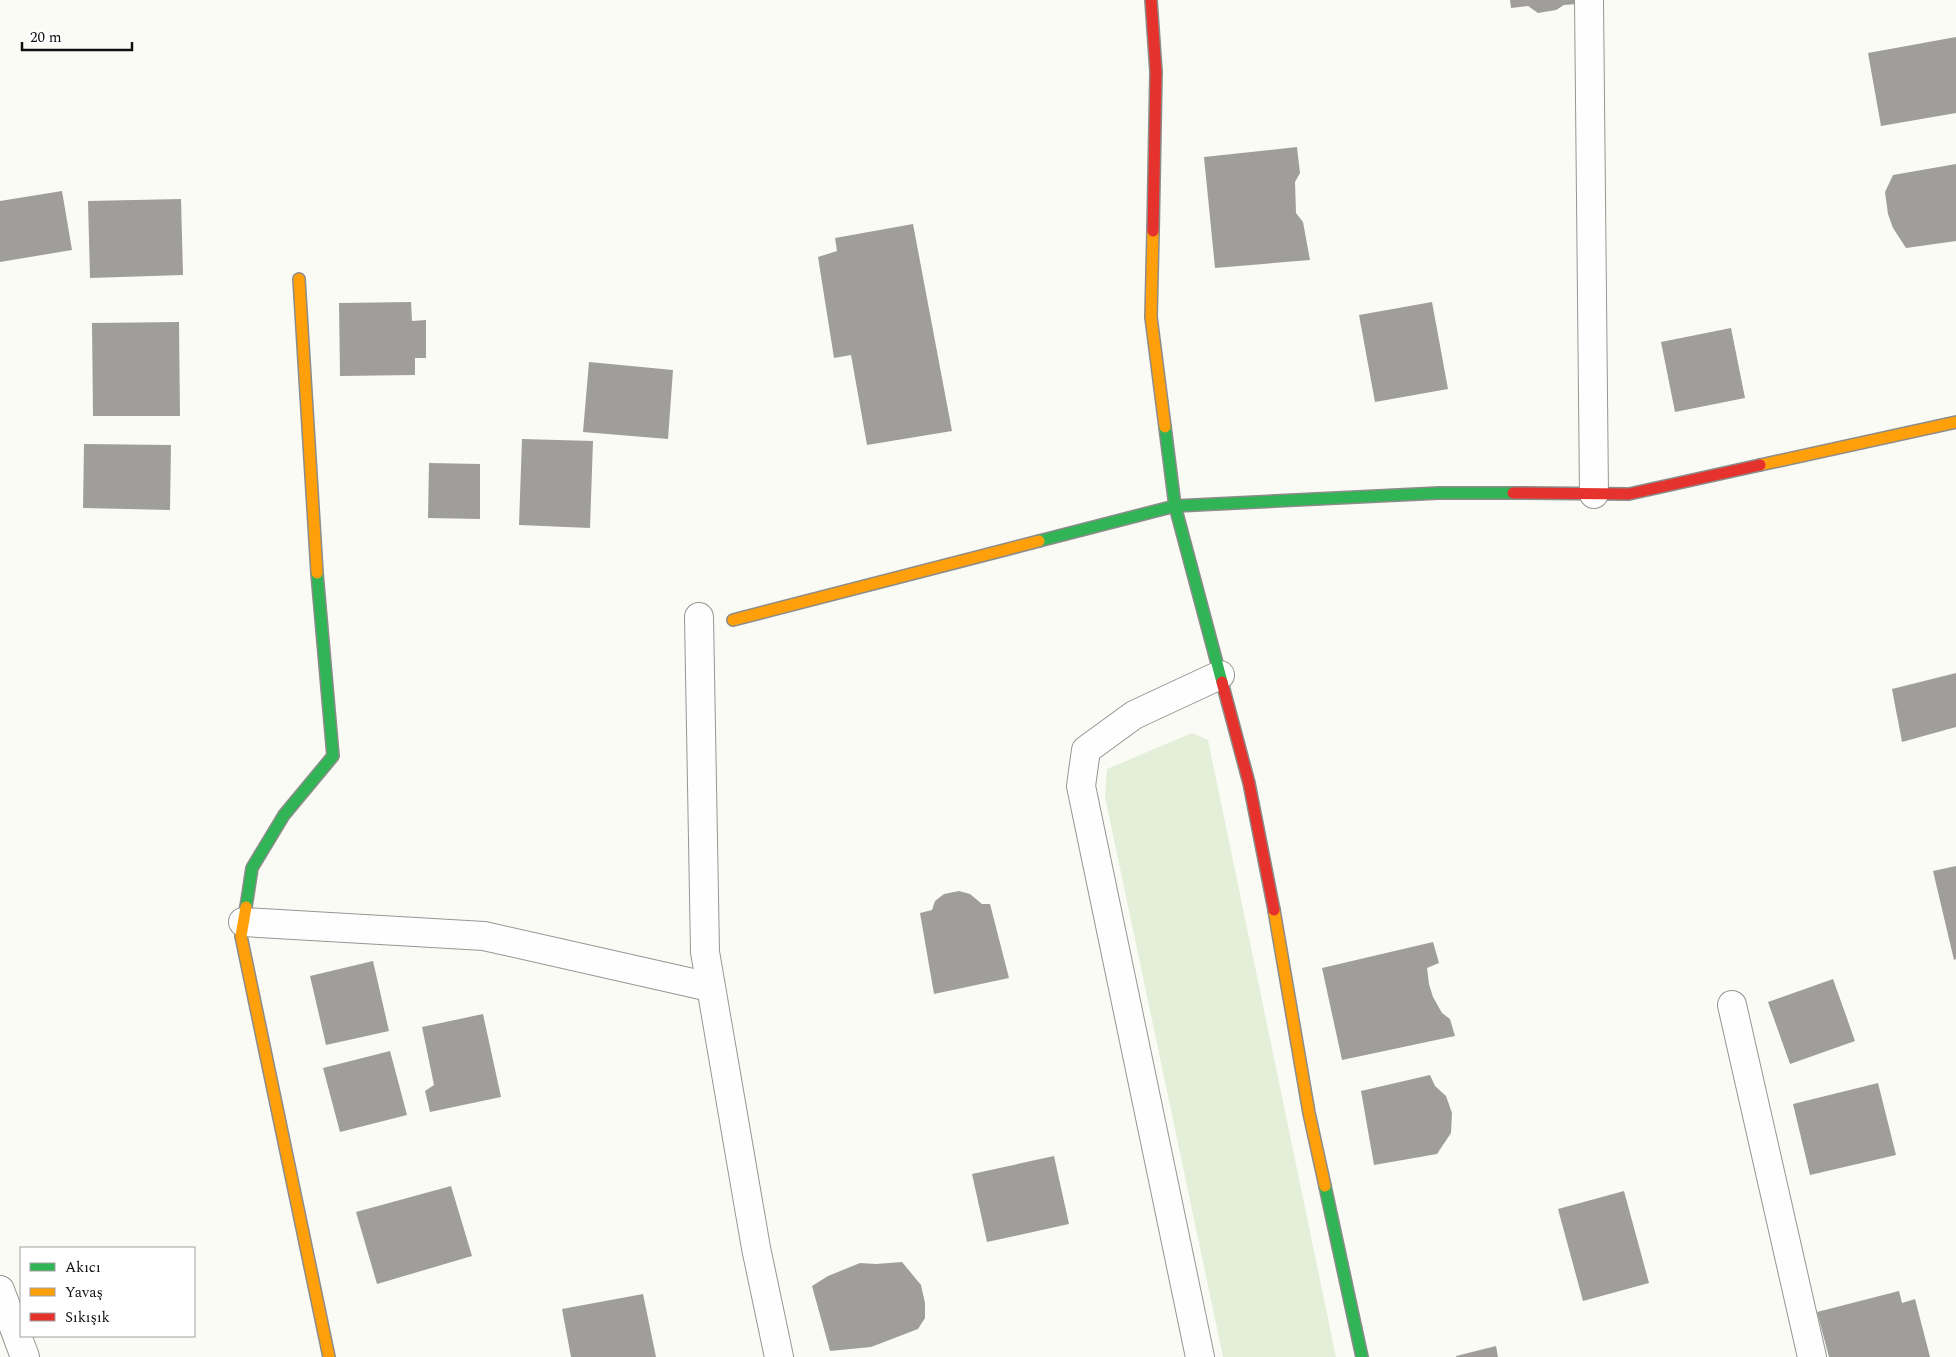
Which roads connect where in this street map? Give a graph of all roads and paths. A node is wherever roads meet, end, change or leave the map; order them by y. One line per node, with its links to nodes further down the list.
1 (1151, 0): 6 (street)
2 (1589, 0): 5 (street)
3 (298, 279): 10 (street)
4 (1956, 422): 5 (street)
5 (1594, 494): 6 (street)
6 (1175, 506): 8 (street); 9 (street)
7 (699, 617): 11 (street)
8 (733, 620)
9 (1220, 675): 17 (street); 18 (street)
10 (243, 922): 11 (street); 15 (street)
11 (710, 987): 16 (street)
12 (1732, 1006): 19 (street)
13 (0, 1290): 14 (street)
14 (25, 1357)
15 (329, 1357)
16 (779, 1357)
17 (1200, 1357)
18 (1362, 1357)
19 (1812, 1357)

